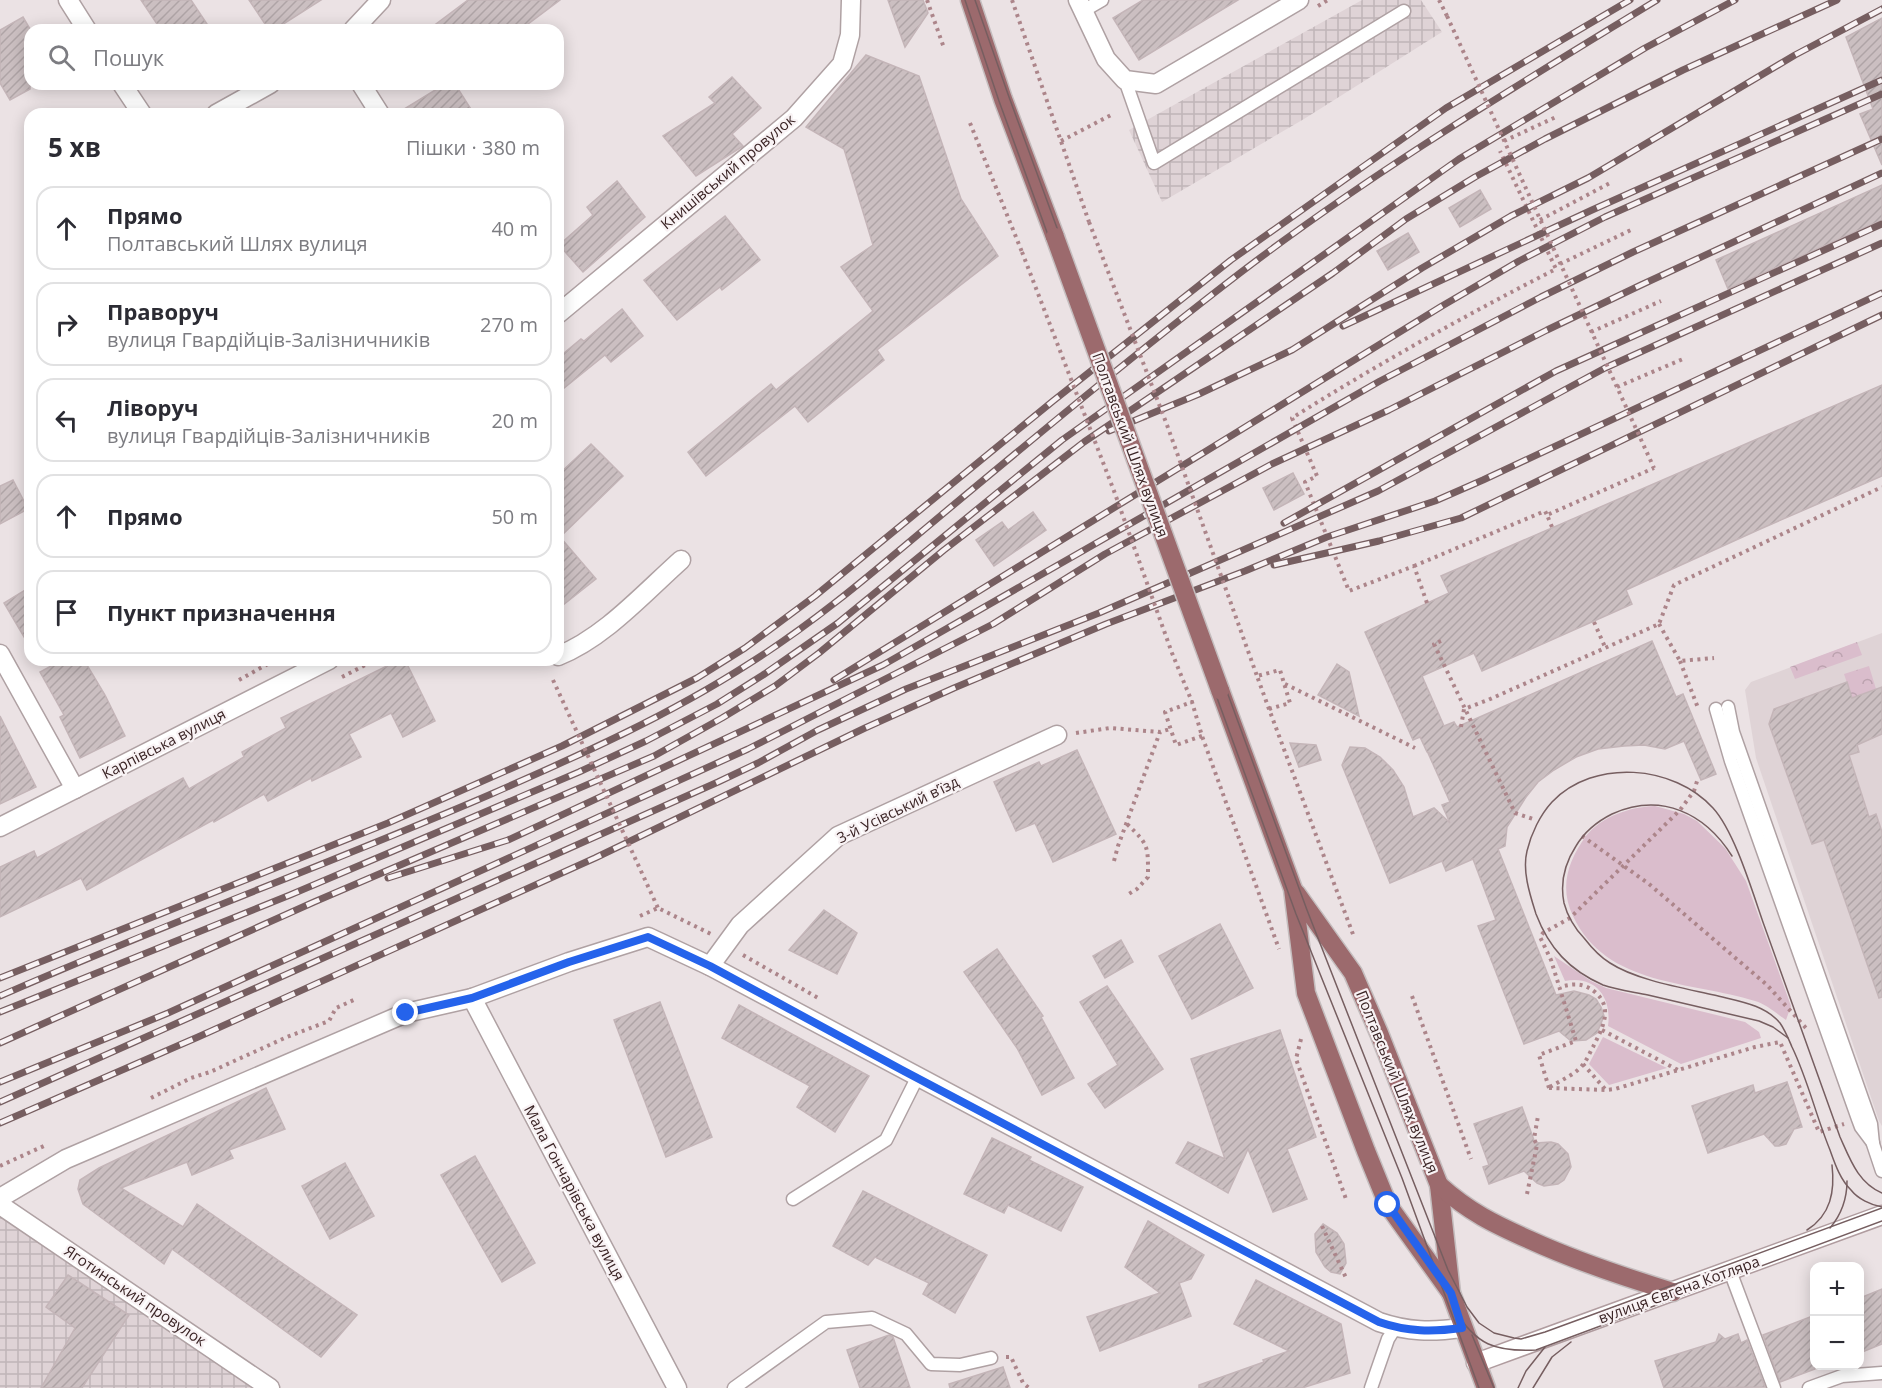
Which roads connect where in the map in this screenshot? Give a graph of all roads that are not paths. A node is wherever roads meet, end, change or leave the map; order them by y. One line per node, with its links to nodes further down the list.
1 (68, 0): 9 (street)
2 (381, 0): 10 (street)
3 (851, 0): 18 (street, Книшівський провулок)
4 (970, 0): 27 (main road, Полтавський Шлях вулиця, bridge)
5 (1102, 0): 7 (lane)
6 (1299, 0): 11 (street)
7 (1081, 6): 11 (street)
8 (1404, 11): 11 (lane)
9 (83, 24)
10 (359, 24)
11 (1125, 80)
12 (126, 90): 15 (street)
13 (259, 90): 16 (street)
14 (365, 90): 17 (street)
15 (138, 108)
16 (227, 108)
17 (376, 108)
18 (564, 309)
19 (681, 560): 21 (street)
20 (0, 654): 25 (street)
21 (564, 654)
22 (317, 666): 25 (street, Карпівська вулиця)
23 (1722, 708): 31 (lane)
24 (1057, 735): 28 (street, 3-й Усівський в’їзд)
25 (75, 789): 26 (street, Карпівська вулиця)
26 (0, 827)
27 (1293, 889): 32 (main road, Полтавський Шлях вулиця); 39 (main road, Полтавський Шлях вулиця)
28 (710, 966): 29 (street); 30 (street)
29 (472, 998): 33 (street); 46 (street, Мала Гончарівська вулиця)
30 (917, 1078): 34 (lane); 40 (street)
31 (1882, 1171)
32 (1439, 1185): 38 (main road); 39 (main road, Полтавський Шлях вулиця)
33 (0, 1198)
34 (793, 1199)
35 (0, 1204): 45 (street, Яготинський провулок)
36 (1882, 1215): 37 (street, вулиця Євгена Котляра)
37 (1730, 1271): 38 (street, вулиця Євгена Котляра); 50 (lane)
38 (1673, 1292): 43 (street, вулиця Євгена Котляра)
39 (1451, 1293): 41 (main road, Полтавський Шлях вулиця)
40 (1395, 1328): 41 (street); 48 (lane)
41 (1462, 1328): 43 (main road, Полтавський Шлях вулиця)
42 (991, 1358): 47 (lane)
43 (1476, 1364): 49 (main road, Полтавський Шлях вулиця)
44 (1882, 1373): 51 (lane)
45 (270, 1388)
46 (677, 1388)
47 (734, 1388)
48 (1371, 1388)
49 (1486, 1388)
50 (1774, 1388)
51 (1809, 1388)

